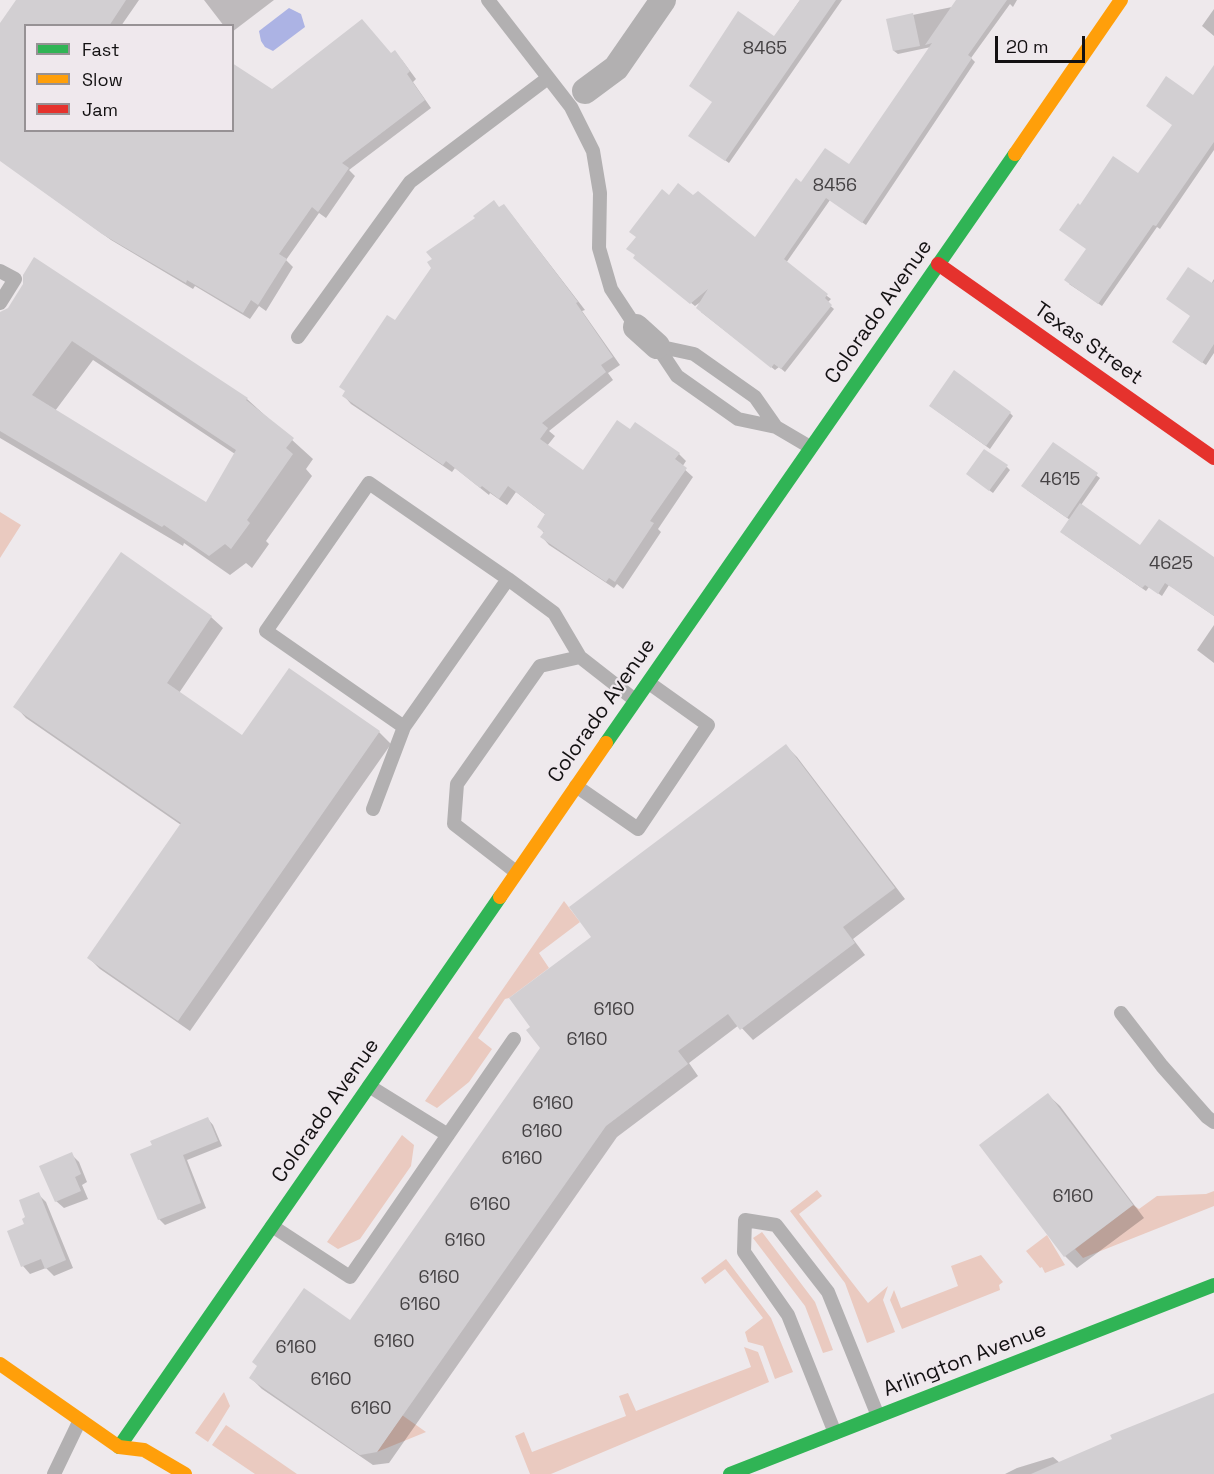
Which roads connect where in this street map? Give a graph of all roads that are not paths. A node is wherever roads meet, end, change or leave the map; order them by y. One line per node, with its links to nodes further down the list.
1 (488, 0): 4 (lane)
2 (663, 0): 5 (street)
3 (1121, 0): 6 (street, Colorado Avenue)
4 (548, 78): 5 (lane); 10 (lane)
5 (576, 97): 9 (lane)
6 (938, 264): 13 (street, Colorado Avenue); 14 (street, Texas Street)
7 (0, 271): 8 (lane)
8 (0, 303)
9 (636, 327): 11 (street)
10 (298, 337)
11 (657, 346): 12 (lane); 12 (lane)
12 (776, 427): 13 (lane)
13 (810, 447): 17 (street, Colorado Avenue)
14 (1214, 458)
15 (508, 579): 16 (lane); 19 (lane); 19 (lane)
16 (580, 657): 18 (lane); 22 (lane)
17 (648, 682): 18 (street, Colorado Avenue); 20 (lane)
18 (635, 700): 20 (street, Colorado Avenue)
19 (404, 727): 21 (lane)
20 (576, 786): 22 (street, Colorado Avenue)
21 (373, 809)
22 (516, 872): 25 (street, Colorado Avenue)
23 (1121, 1013): 26 (lane)
24 (514, 1039): 27 (lane)
25 (369, 1086): 27 (lane); 28 (street, Colorado Avenue)
26 (1214, 1122)
27 (447, 1135): 28 (lane)
28 (272, 1226): 34 (street, Colorado Avenue)
29 (1214, 1286): 31 (street, Arlington Avenue)
30 (0, 1364): 32 (street)
31 (878, 1416): 33 (street, Arlington Avenue); 33 (lane)
32 (80, 1420): 34 (street); 36 (lane)
33 (835, 1433): 38 (street, Arlington Avenue)
34 (118, 1447): 35 (street); 37 (street)
35 (123, 1465)
36 (54, 1474)
37 (185, 1474)
38 (730, 1474)

